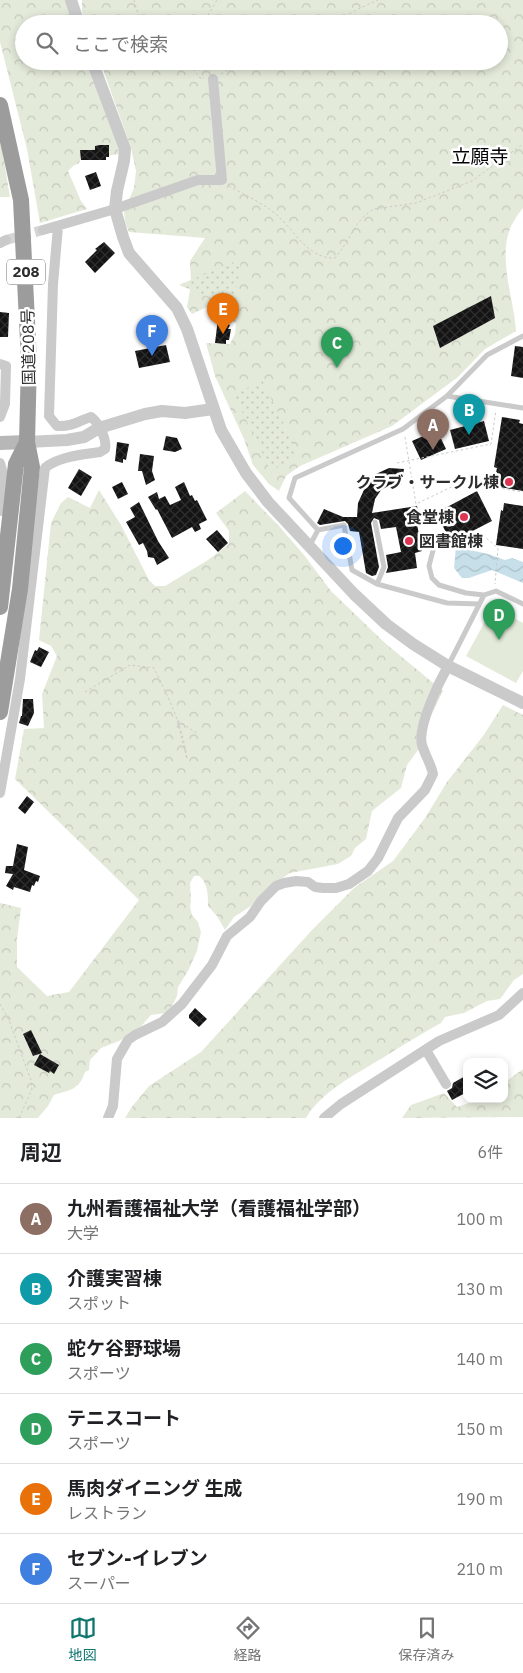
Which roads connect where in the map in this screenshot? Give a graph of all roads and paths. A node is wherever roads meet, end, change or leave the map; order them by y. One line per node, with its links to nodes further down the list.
1 (71, 0): 5 (street)
2 (134, 0): 6 (path)
3 (217, 0): 7 (path)
4 (378, 0): 8 (path)
5 (76, 15)
6 (138, 15)
7 (208, 15)
8 (347, 15)
9 (95, 70): 16 (street)
10 (194, 70): 12 (path)
11 (228, 70): 12 (path)
12 (213, 79): 15 (street)
13 (0, 105): 28 (highway, 国道208号 / 208)
14 (523, 144): 15 (path)
15 (222, 180): 16 (street)
16 (115, 209): 17 (street); 24 (street)
17 (58, 227): 18 (street); 26 (street)
18 (43, 230)
19 (523, 336): 21 (lane)
20 (0, 364): 25 (street)
21 (447, 396): 22 (lane); 27 (lane)
22 (497, 404): 23 (lane); 30 (path)
23 (523, 408)
24 (212, 409): 26 (street); 39 (street)
25 (0, 417)
26 (99, 428): 28 (street); 53 (street)
27 (403, 429): 30 (path); 36 (lane)
28 (27, 442): 29 (main road); 45 (highway, 国道208号 / 208); 50 (highway, 国道208号 / 208)
29 (0, 443)
30 (409, 460): 32 (path); 33 (path)
31 (0, 463): 34 (street)
32 (397, 463)
33 (523, 492)
34 (0, 511)
35 (375, 522): 41 (lane)
36 (318, 530): 39 (lane); 41 (lane)
37 (479, 532): 40 (path)
38 (437, 535): 42 (lane)
39 (310, 545): 47 (street)
40 (495, 580)
41 (377, 584): 43 (lane)
42 (484, 595): 43 (lane); 44 (lane)
43 (479, 604): 46 (path); 47 (lane)
44 (523, 604)
45 (0, 607)
46 (502, 617)
47 (448, 666): 49 (street); 59 (street)
48 (86, 692): 51 (path)
49 (523, 703)
50 (0, 712)
51 (177, 720): 51 (path); 52 (path)
52 (198, 734)
53 (0, 793)
54 (523, 993): 56 (street)
55 (0, 1004): 58 (path)
56 (426, 1050): 57 (street); 60 (street)
57 (446, 1084)
58 (19, 1118)
59 (108, 1118)
60 (324, 1118)

